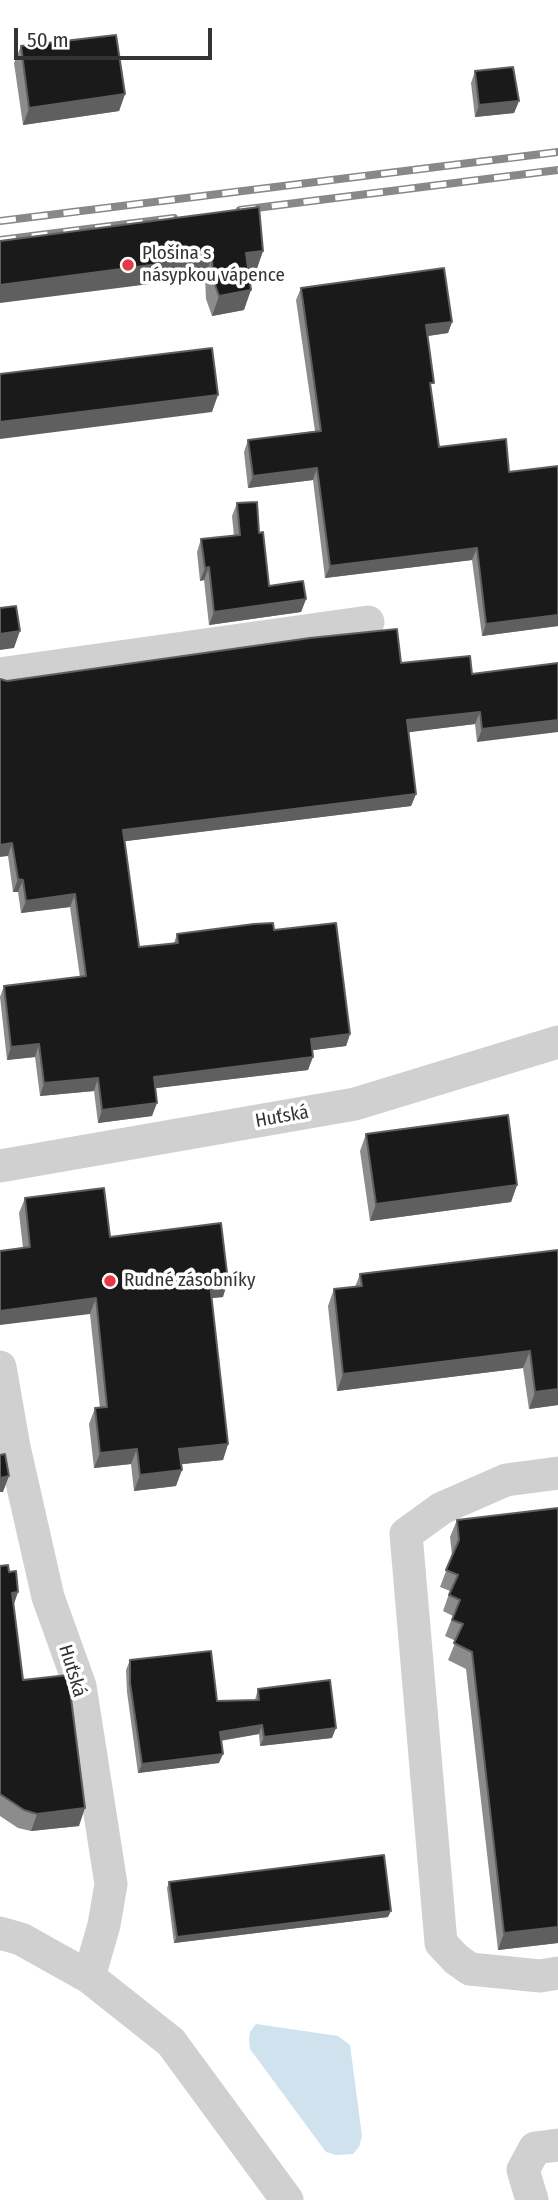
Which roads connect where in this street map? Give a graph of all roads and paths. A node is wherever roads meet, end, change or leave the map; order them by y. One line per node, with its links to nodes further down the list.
1 (369, 622): 2 (street)
2 (0, 674)
3 (558, 1042): 4 (street, Huťská)
4 (4, 1166)
5 (0, 1367): 9 (street, Huťská)
6 (558, 1472): 8 (street)
7 (0, 1933): 9 (street)
8 (558, 1973)
9 (89, 1977): 11 (street)
10 (558, 2145): 12 (street)
11 (287, 2200)
12 (532, 2200)

